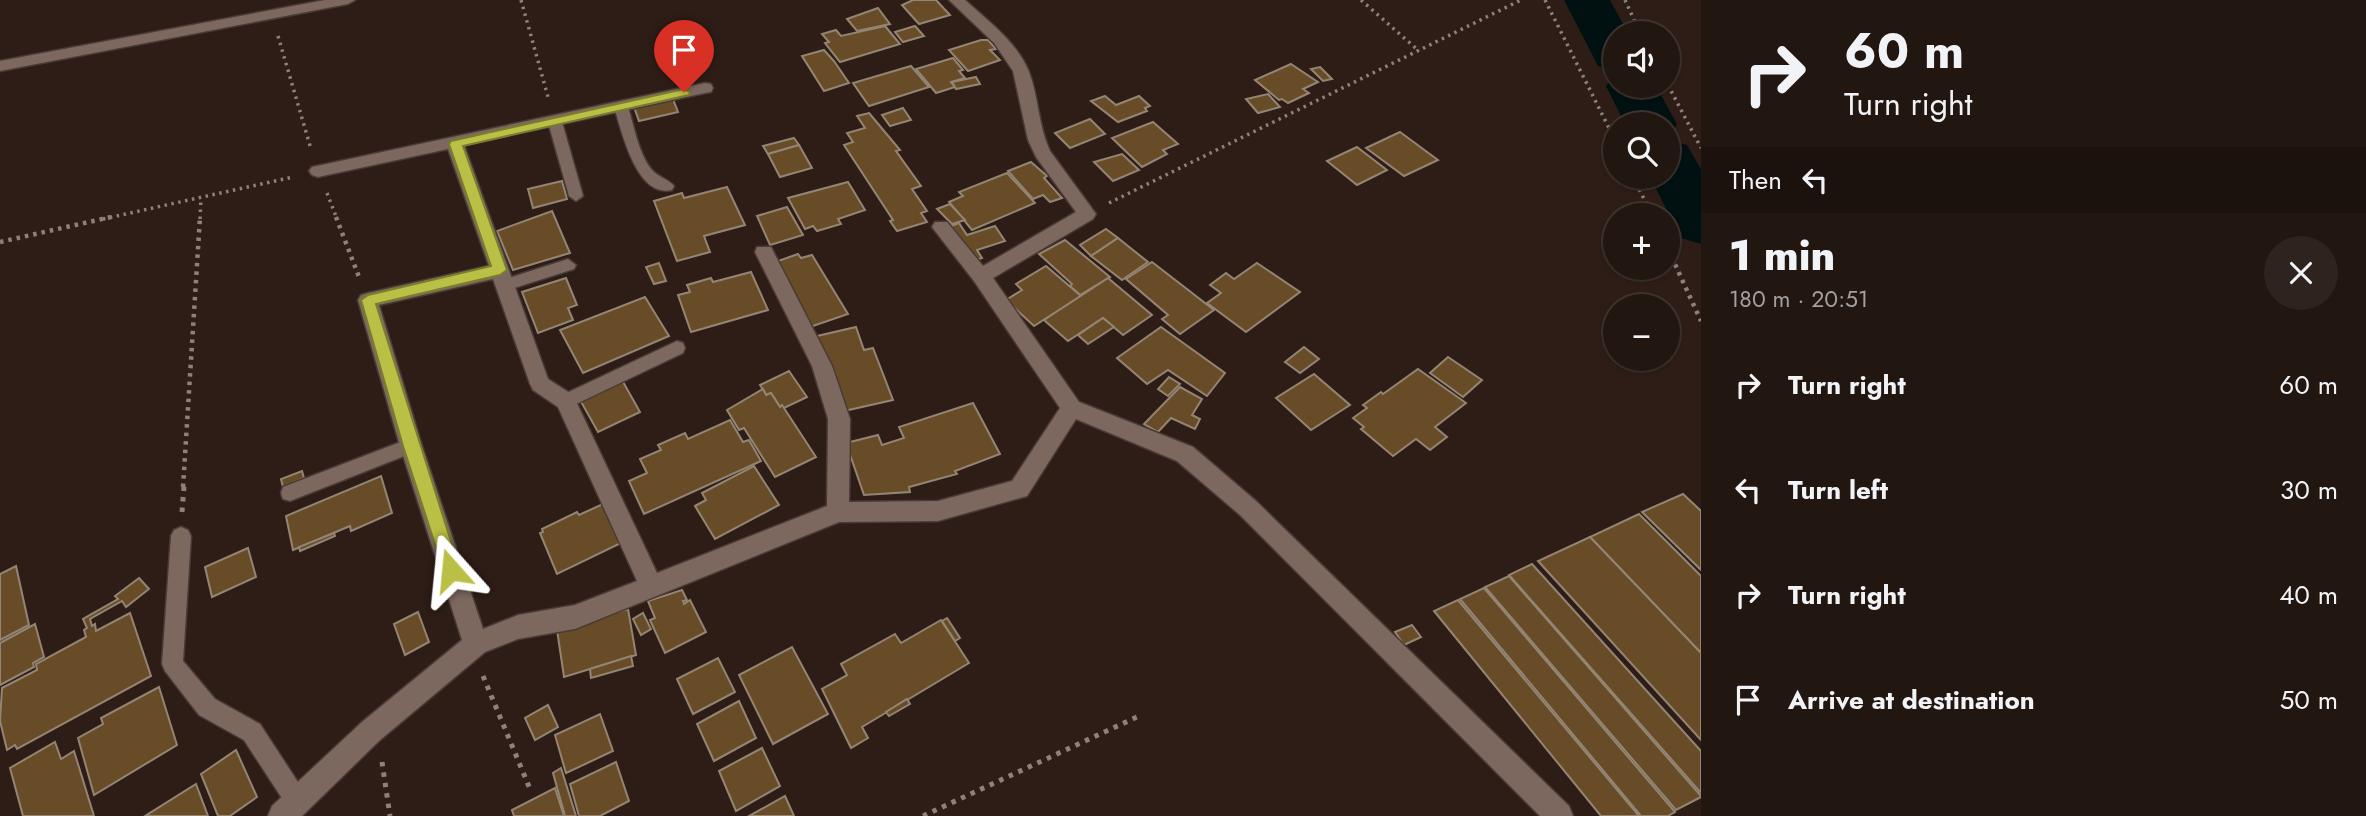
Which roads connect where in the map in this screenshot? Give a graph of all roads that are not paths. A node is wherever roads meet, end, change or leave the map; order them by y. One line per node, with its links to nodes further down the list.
1 (348, 0): 3 (street)
2 (956, 0): 14 (street)
3 (0, 66)
4 (705, 88): 5 (street)
5 (621, 107): 6 (street); 9 (lane)
6 (555, 122): 7 (street); 10 (lane)
7 (455, 144): 8 (street); 15 (street)
8 (318, 172)
9 (667, 186)
10 (576, 196)
11 (941, 227): 14 (street)
12 (764, 252): 21 (street)
13 (568, 265): 15 (lane)
14 (981, 276): 18 (street)
15 (503, 278): 17 (street); 19 (street)
16 (677, 348): 17 (lane)
17 (566, 401): 23 (street)
18 (1072, 408): 21 (street); 26 (street)
19 (411, 446): 20 (lane); 24 (street)
20 (290, 493)
21 (838, 512): 23 (street)
22 (181, 536): 25 (lane)
23 (651, 585): 24 (street)
24 (475, 644): 25 (street)
25 (289, 808)
26 (1559, 816)

